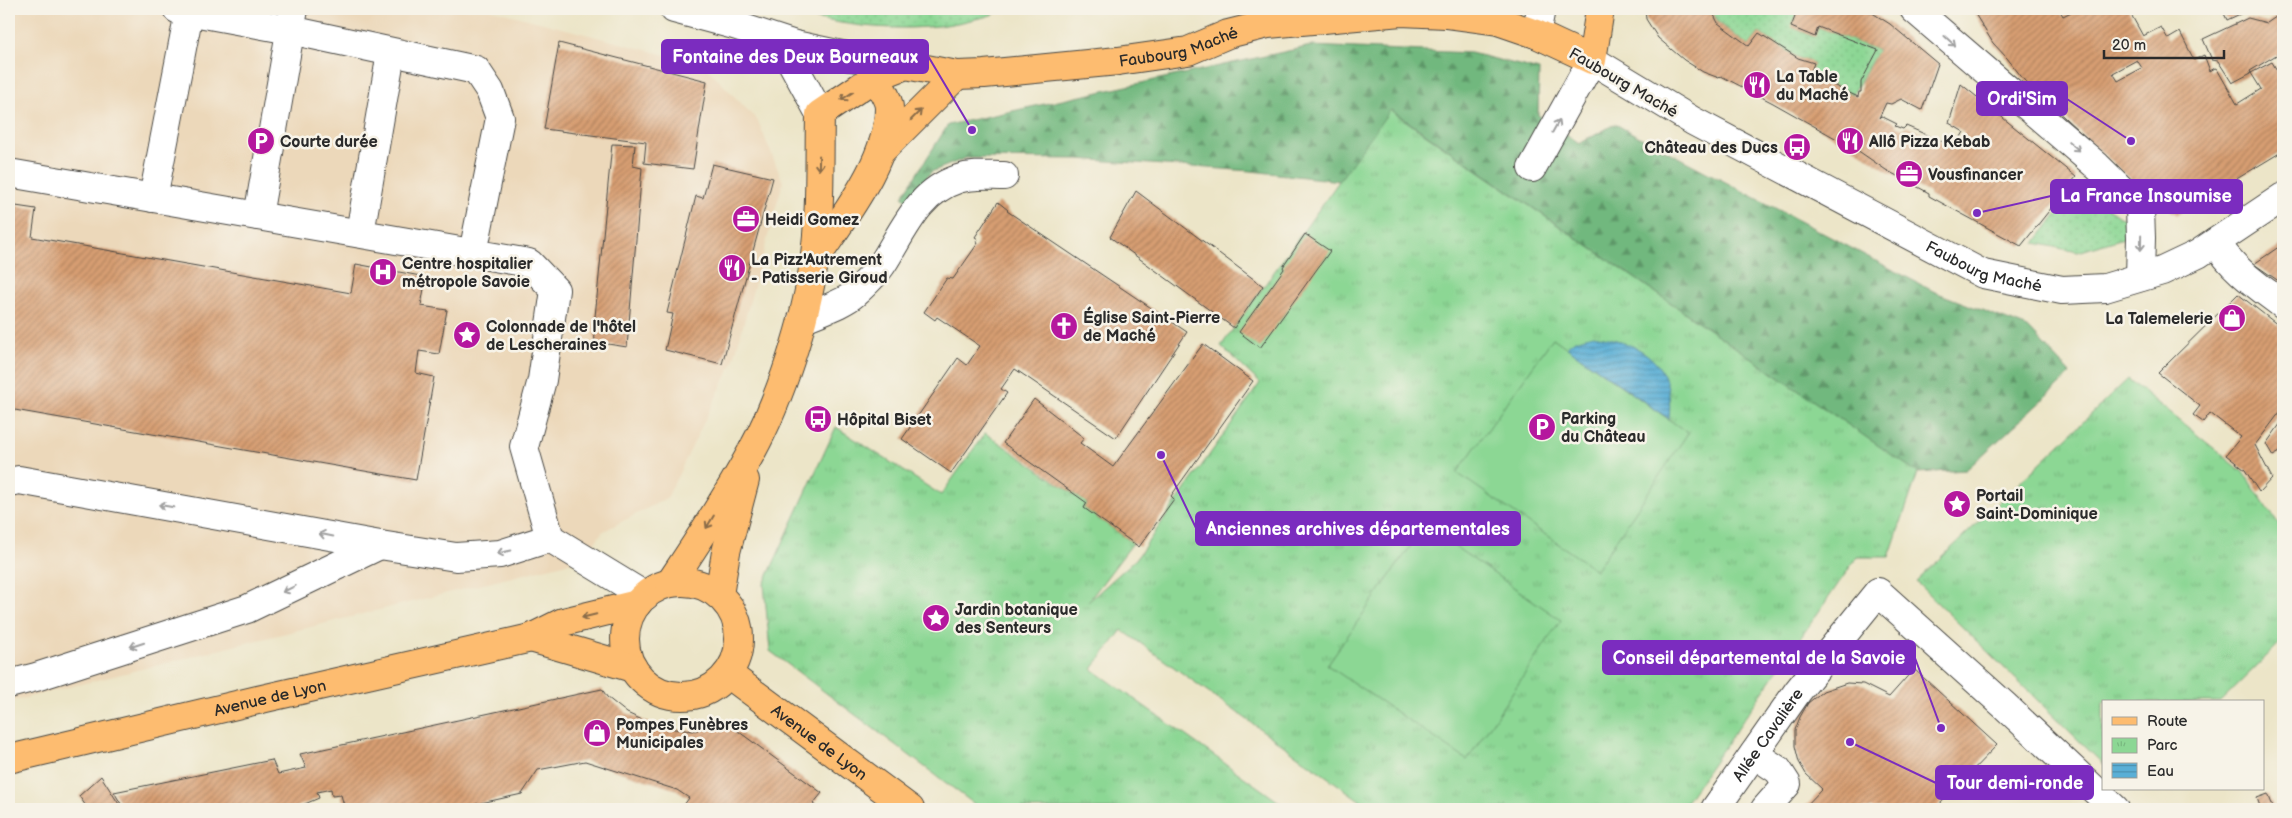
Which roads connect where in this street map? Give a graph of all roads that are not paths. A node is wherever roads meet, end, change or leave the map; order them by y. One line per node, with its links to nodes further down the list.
1 (674, 9): 8 (street, Faubourg Maché)
2 (1600, 9): 11 (main road)
3 (1914, 9): 27 (street, one-way to 27)
4 (183, 10): 6 (street); 21 (street)
5 (1403, 10): 7 (main road, Faubourg Maché); 13 (main road, Faubourg Maché)
6 (292, 19): 9 (street); 22 (street)
7 (1539, 22): 11 (main road, Faubourg Maché)
8 (775, 40): 10 (street, Faubourg Maché); 15 (street)
9 (391, 53): 23 (street); 25 (street)
10 (851, 57): 12 (street, Faubourg Maché); 14 (street, Faubourg Maché)
11 (1592, 60): 17 (street, one-way to 11); 27 (street, Faubourg Maché)
12 (906, 66): 13 (main road, Faubourg Maché); 14 (main road, Faubourg Maché)
13 (957, 75): 16 (main road, one-way to 13)
14 (875, 77): 15 (main road, one-way to 15); 16 (main road)
15 (820, 114): 26 (main road, one-way to 26)
16 (882, 150): 26 (main road)
17 (1532, 168)
18 (9, 173): 21 (street)
19 (1004, 176): 29 (street)
20 (2283, 197): 24 (street, Faubourg Maché)
21 (153, 198): 22 (street)
22 (258, 216): 23 (street)
23 (360, 233): 25 (street)
24 (2216, 242): 27 (street, Faubourg Maché); 28 (street)
25 (473, 253): 32 (street)
26 (814, 262): 29 (main road)
27 (2140, 278)
28 (2283, 305)
29 (802, 319): 30 (main road)
30 (753, 450): 34 (main road, one-way to 34); 35 (main road)
31 (9, 482): 33 (street, one-way to 31)
32 (550, 538): 33 (street, one-way to 33); 36 (street)
33 (380, 545): 40 (street, one-way to 40)
34 (670, 583): 35 (main road); 36 (main road)
35 (719, 595): 39 (main road)
36 (641, 600): 37 (main road, Avenue de Lyon, one-way to 37); 38 (main road)
37 (531, 638): 38 (main road, Avenue de Lyon); 42 (main road, Avenue de Lyon)
38 (633, 668): 39 (main road)
39 (728, 674): 43 (main road, Avenue de Lyon)
40 (9, 684)
41 (1754, 754): 44 (street, Allée Cavalière); 45 (street); 46 (street, Allée Cavalière)
42 (9, 759)
43 (910, 809)
44 (1715, 809)
45 (1765, 809)
46 (2115, 809)

